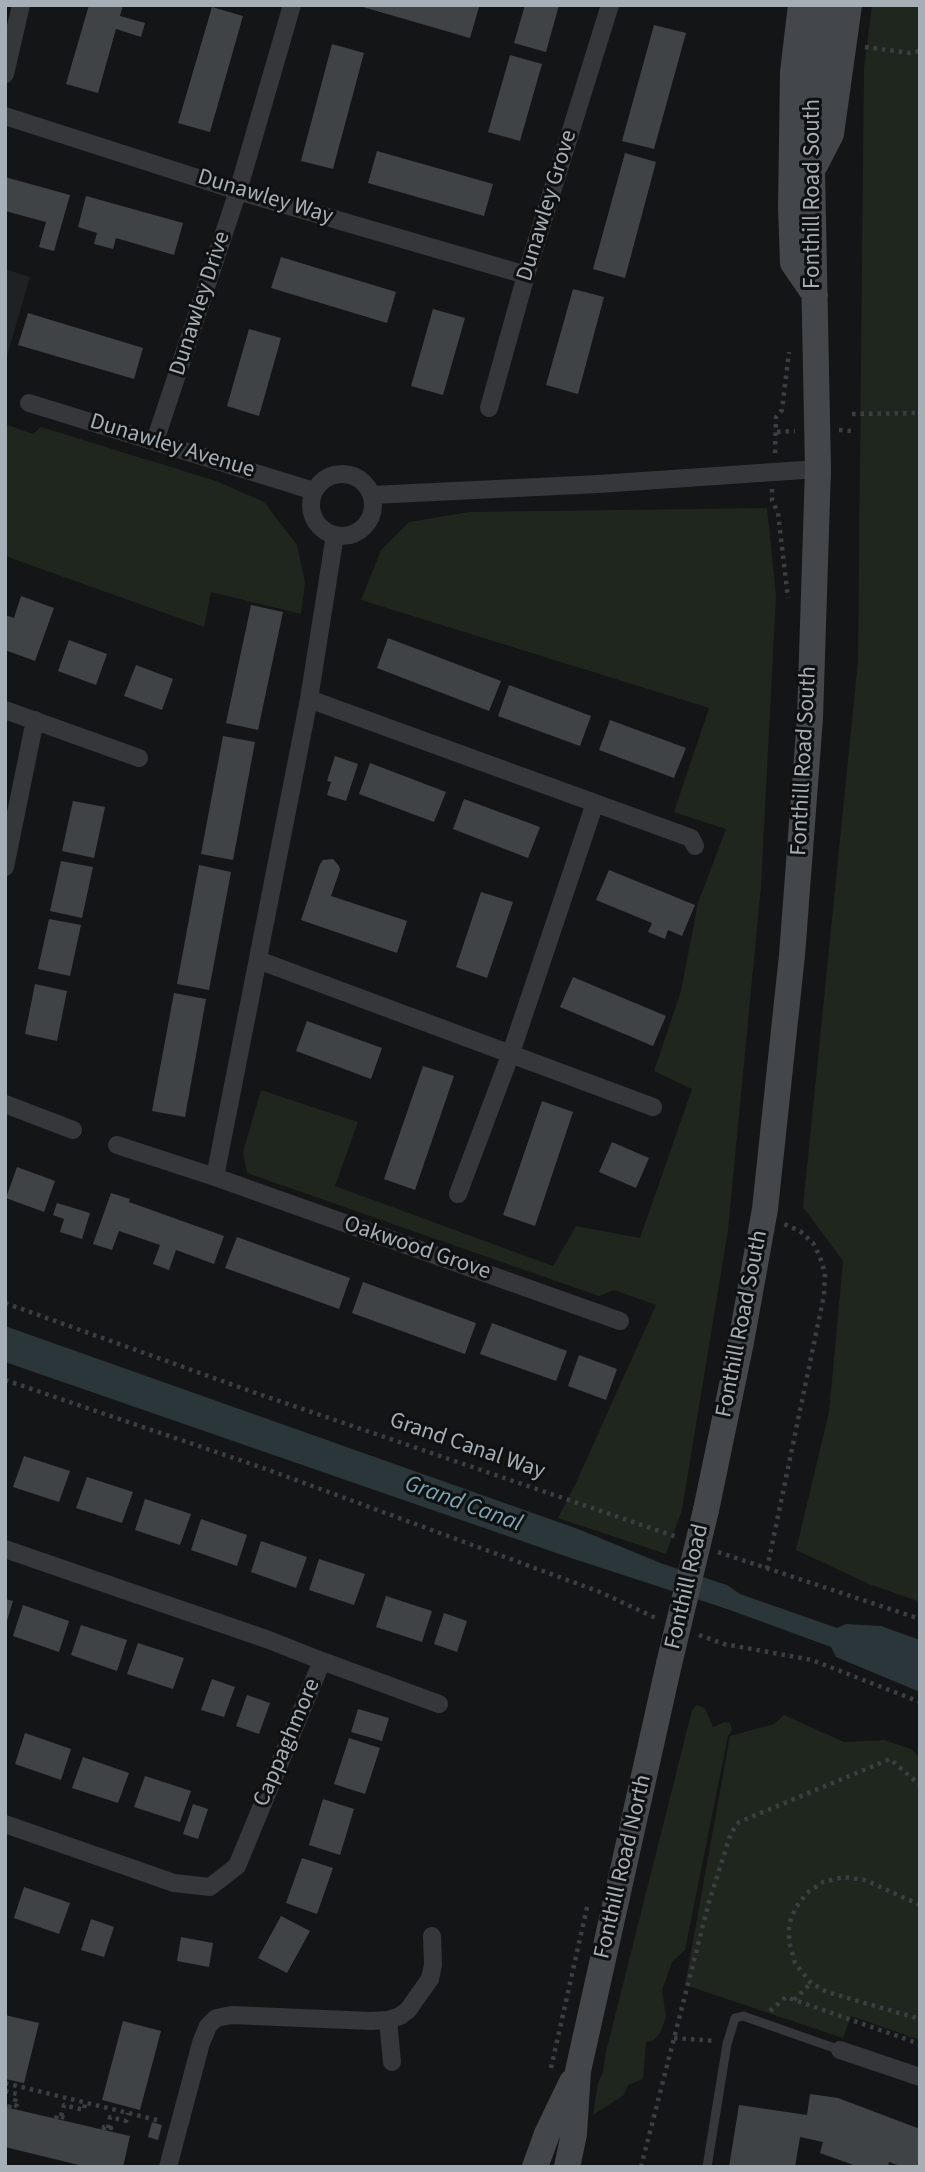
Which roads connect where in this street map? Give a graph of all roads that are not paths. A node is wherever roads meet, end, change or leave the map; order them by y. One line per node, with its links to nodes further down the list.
1 (21, 5): 7 (street)
2 (292, 5): 10 (street, Dunawley Drive)
3 (610, 5): 11 (street, Dunawley Grove)
4 (801, 5): 12 (main road)
5 (827, 5): 9 (main road, Fonthill Road South)
6 (849, 5): 9 (main road)
7 (5, 74)
8 (5, 116): 10 (street, Dunawley Way)
9 (812, 170): 12 (main road, Fonthill Road South)
10 (238, 191): 11 (street, Dunawley Way); 15 (street, Dunawley Drive)
11 (526, 275): 14 (street, Dunawley Grove)
12 (815, 295): 16 (main road, Fonthill Road South)
13 (29, 403): 15 (street, Dunawley Avenue)
14 (489, 408)
15 (155, 441): 17 (street, Dunawley Avenue)
16 (818, 469): 18 (street); 36 (main road, Fonthill Road South)
17 (314, 491): 18 (street); 19 (street)
18 (372, 495): 19 (street)
19 (335, 535): 20 (street)
20 (309, 699): 24 (street); 27 (street)
21 (5, 710): 22 (street)
22 (35, 720): 23 (street); 26 (street)
23 (139, 758)
24 (595, 803): 25 (street); 28 (street)
25 (695, 846)
26 (5, 867)
27 (258, 960): 28 (street); 33 (street)
28 (511, 1053): 30 (street); 34 (street)
29 (5, 1104): 31 (street)
30 (653, 1107)
31 (74, 1130)
32 (117, 1145): 33 (street, Oakwood Grove)
33 (215, 1177): 35 (street, Oakwood Grove)
34 (458, 1194)
35 (620, 1321)
36 (706, 1510): 39 (main road, Fonthill Road, bridge)
37 (5, 1549): 38 (street, Cappaghmore)
38 (322, 1661): 40 (street); 41 (street, Cappaghmore)
39 (669, 1664): 46 (main road, Fonthill Road North)
40 (439, 1704)
41 (5, 1824)
42 (432, 1936): 43 (street)
43 (388, 2020): 45 (street); 48 (street)
44 (840, 2050): 47 (street); 51 (lane)
45 (392, 2062)
46 (578, 2071): 49 (main road, Fonthill Road North); 50 (main road, Fonthill Road North)
47 (920, 2077)
48 (168, 2167)
49 (536, 2167)
50 (566, 2167)
51 (707, 2167)

